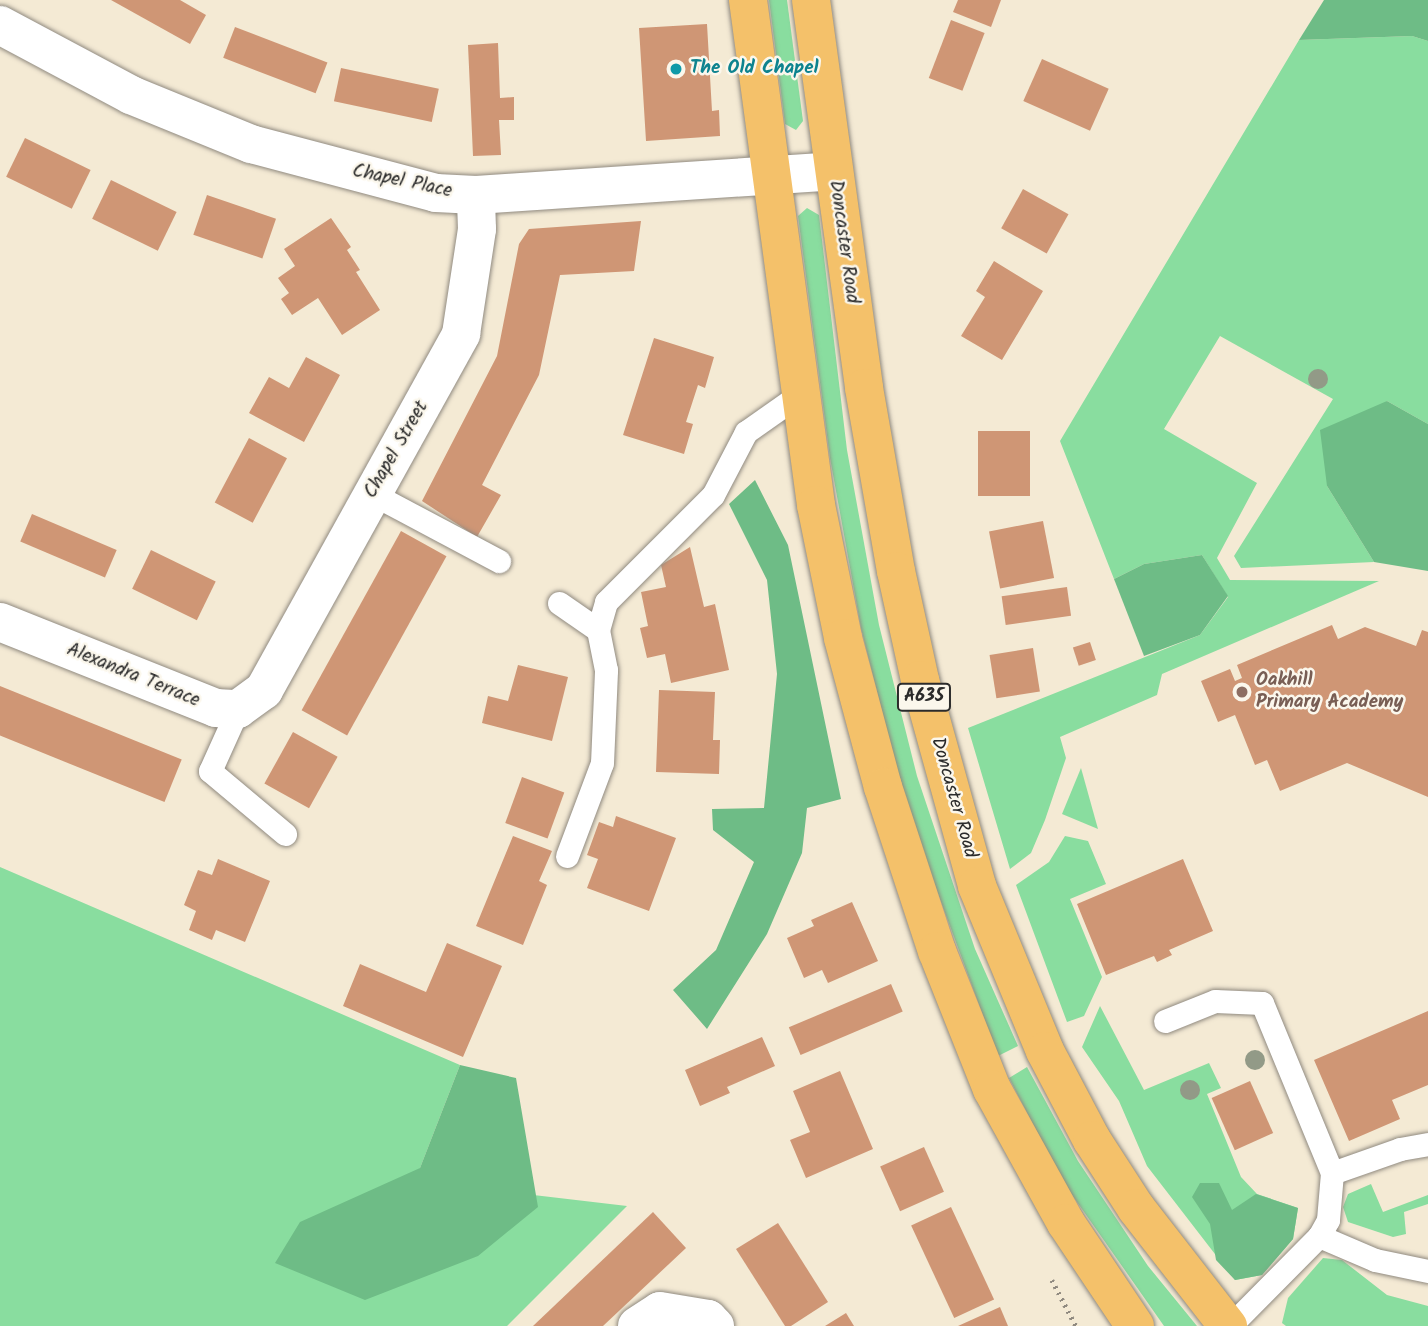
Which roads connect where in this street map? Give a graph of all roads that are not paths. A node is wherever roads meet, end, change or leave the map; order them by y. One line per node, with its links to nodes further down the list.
1 (748, 0): 5 (highway)
2 (811, 0): 4 (highway, Doncaster Road / A635)
3 (0, 25): 6 (street, Chapel Place)
4 (833, 171): 5 (street, Chapel Place); 24 (highway, Doncaster Road / A635)
5 (772, 175): 6 (street, Chapel Place); 7 (highway)
6 (476, 195): 8 (street, Chapel Street)
7 (800, 394): 12 (lane); 23 (highway)
8 (371, 493): 9 (lane); 13 (street, Chapel Street)
9 (499, 561)
10 (559, 603): 12 (lane)
11 (2, 628): 13 (street, Alexandra Terrace)
12 (598, 630): 15 (lane)
13 (251, 699): 14 (lane)
14 (285, 834)
15 (567, 856)
16 (1165, 1021): 18 (lane)
17 (1428, 1144): 18 (lane)
18 (1332, 1173): 19 (lane)
19 (1319, 1236): 20 (lane); 24 (lane)
20 (1428, 1271)
21 (637, 1326): 22 (street)
22 (715, 1326)
23 (1135, 1326)
24 (1229, 1326)

